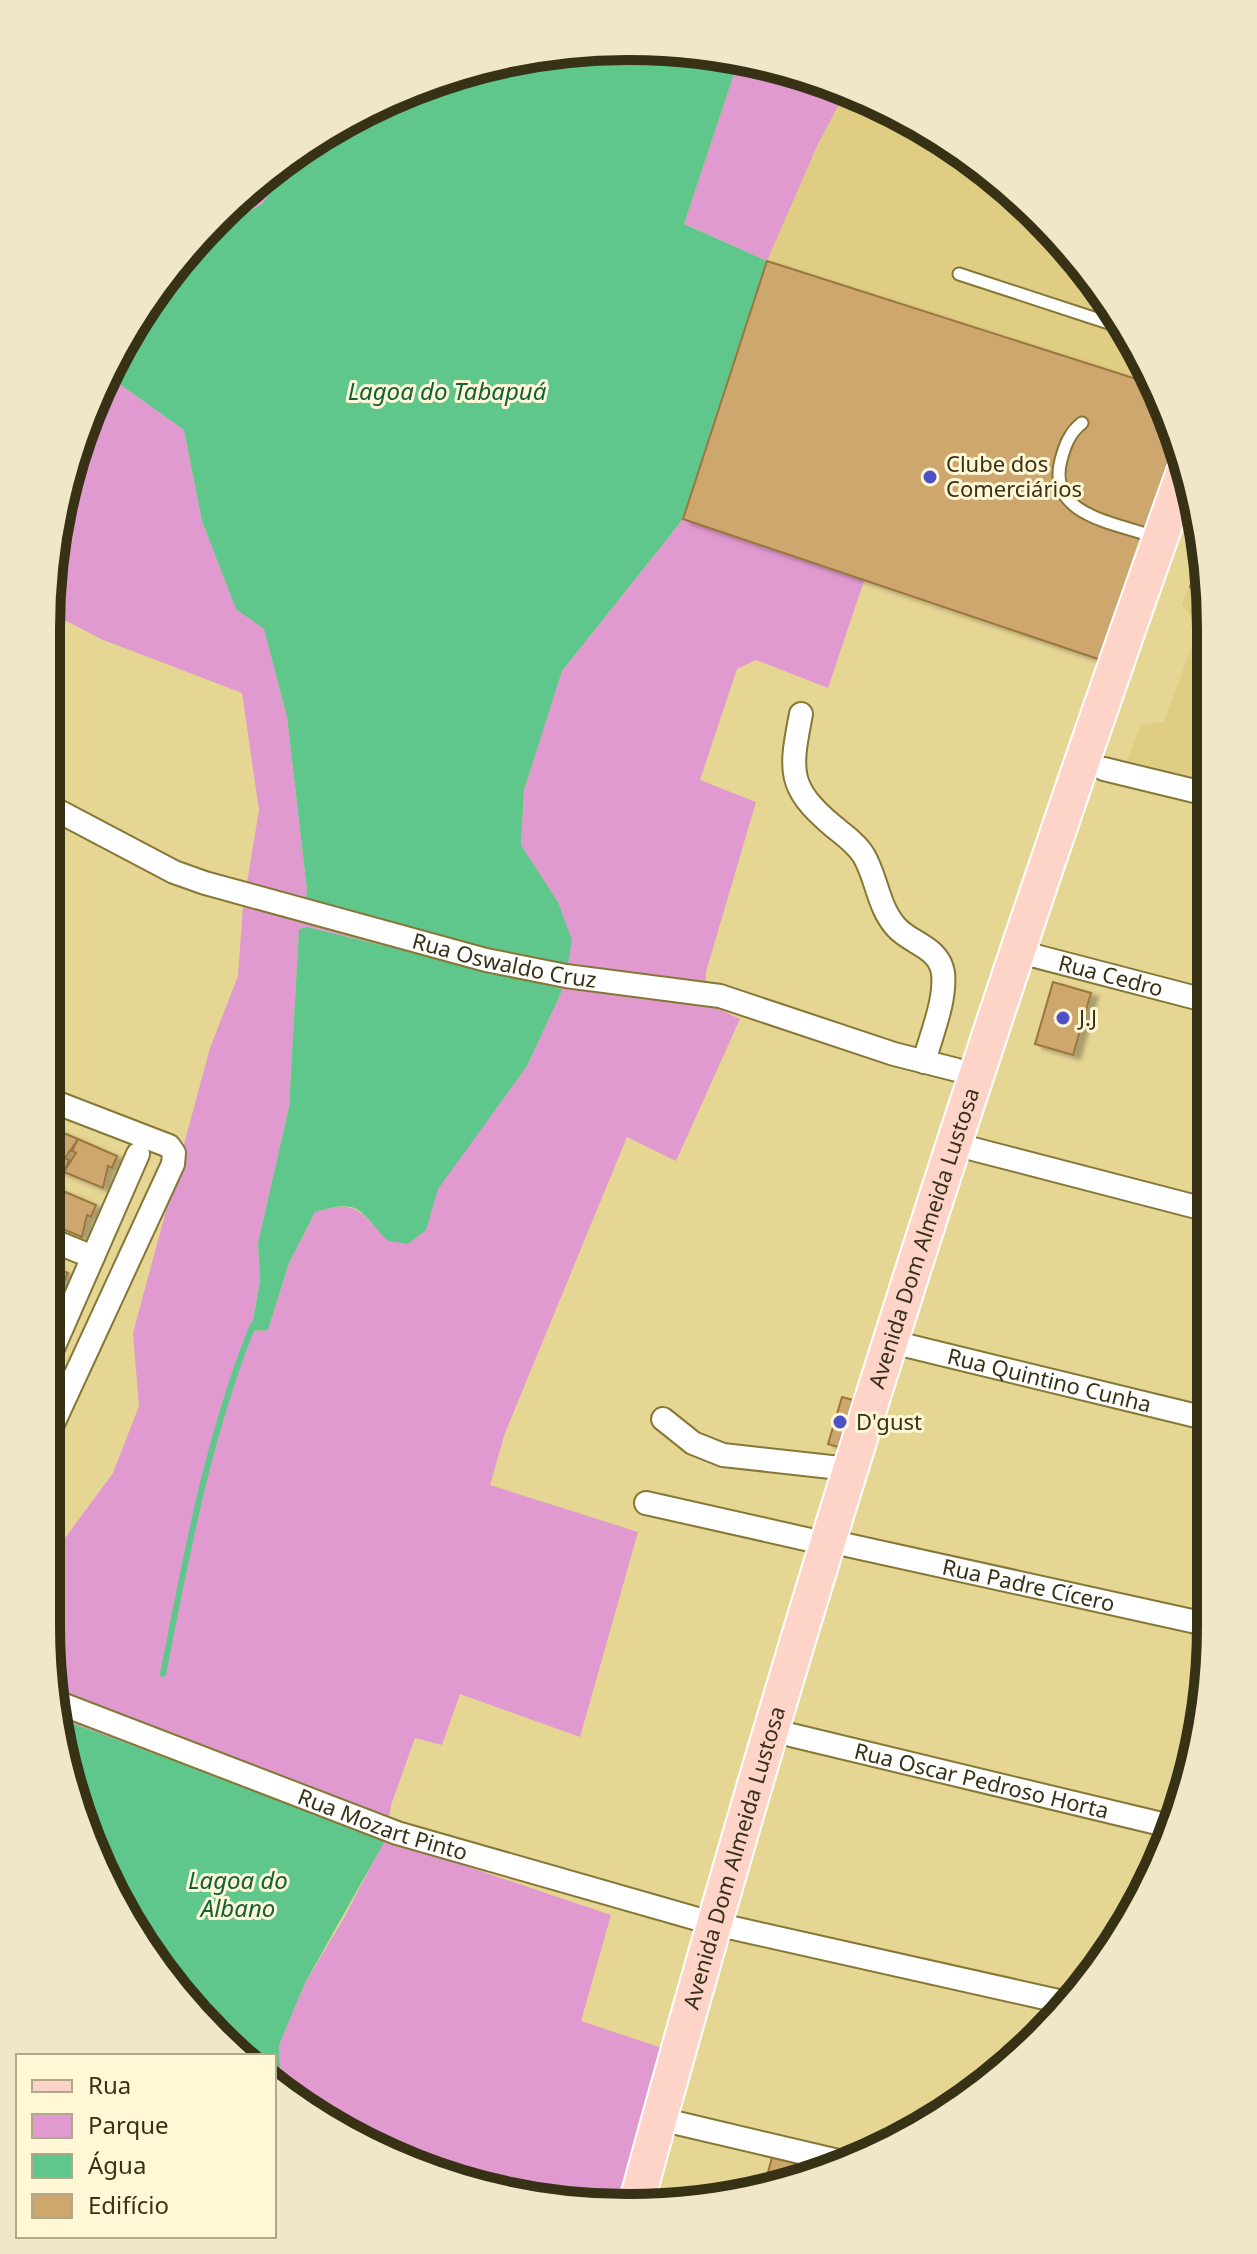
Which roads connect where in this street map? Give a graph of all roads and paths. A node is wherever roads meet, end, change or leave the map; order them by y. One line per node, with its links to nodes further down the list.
1 (959, 274): 2 (lane)
2 (1107, 322)
3 (1082, 423): 6 (lane)
4 (1179, 486): 6 (main road, Avenida Dom Almeida Lustosa)
5 (1188, 527): 10 (main road, Avenida Dom Almeida Lustosa)
6 (1160, 539): 13 (main road, Avenida Dom Almeida Lustosa)
7 (1189, 586): 8 (path)
8 (1196, 588)
9 (801, 714): 15 (street)
10 (1104, 769): 11 (street); 13 (main road, Avenida Dom Almeida Lustosa)
11 (1197, 792)
12 (60, 812): 15 (street, Rua Oswaldo Cruz)
13 (1027, 954): 14 (street, Rua Cedro); 16 (main road, Avenida Dom Almeida Lustosa); 18 (main road, Avenida Dom Almeida Lustosa)
14 (1197, 998)
15 (924, 1062): 16 (street, Rua Oswaldo Cruz)
16 (977, 1075): 24 (main road, Avenida Dom Almeida Lustosa)
17 (60, 1104): 25 (street)
18 (973, 1149): 20 (street); 24 (main road, Avenida Dom Almeida Lustosa)
19 (138, 1154): 22 (street)
20 (1197, 1207)
21 (60, 1244): 22 (street)
22 (93, 1257): 23 (street)
23 (60, 1331)
24 (899, 1344): 26 (street, Rua Quintino Cunha); 28 (main road, Avenida Dom Almeida Lustosa); 30 (main road, Avenida Dom Almeida Lustosa)
25 (60, 1395)
26 (1197, 1416)
27 (663, 1419): 28 (street)
28 (849, 1469): 30 (main road, Avenida Dom Almeida Lustosa)
29 (646, 1503): 30 (street, Rua Padre Cícero)
30 (837, 1544): 31 (street, Rua Padre Cícero); 33 (main road, Avenida Dom Almeida Lustosa); 35 (main road, Avenida Dom Almeida Lustosa)
31 (1197, 1622)
32 (66, 1706): 35 (street, Rua Mozart Pinto)
33 (791, 1735): 34 (street, Rua Oscar Pedroso Horta); 35 (main road, Avenida Dom Almeida Lustosa)
34 (1161, 1824)
35 (724, 1926): 36 (main road, Avenida Dom Almeida Lustosa); 37 (street, Rua Mozart Pinto)
36 (702, 1999): 38 (main road, Avenida Dom Almeida Lustosa); 41 (main road, Avenida Dom Almeida Lustosa)
37 (1056, 2000)
38 (677, 2123): 39 (street); 40 (main road, Avenida Dom Almeida Lustosa)
39 (827, 2158)
40 (658, 2193)
41 (639, 2194)

